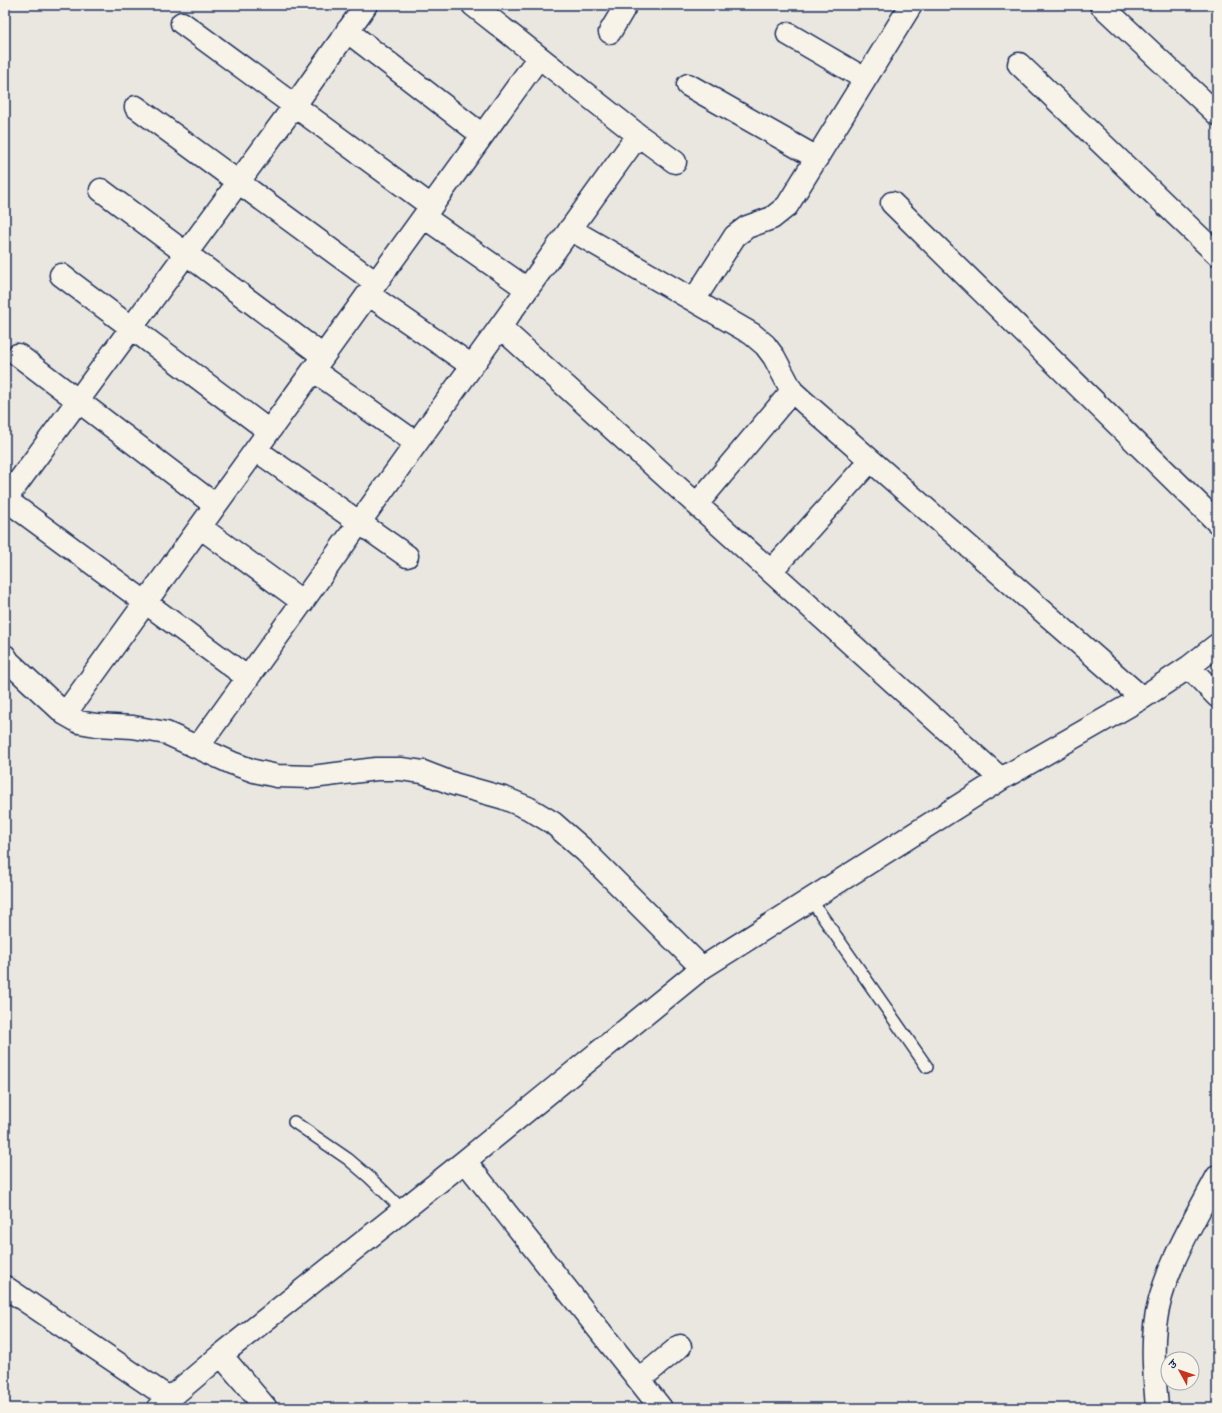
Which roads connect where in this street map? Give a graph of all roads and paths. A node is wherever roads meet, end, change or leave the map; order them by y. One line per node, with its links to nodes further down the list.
1 (366, 5): 7 (street)
2 (473, 5): 10 (street)
3 (626, 5): 8 (street)
4 (911, 5): 12 (street)
5 (1100, 5): 16 (street)
6 (182, 23): 14 (street)
7 (347, 31): 14 (street); 17 (street)
8 (610, 32)
9 (788, 34): 12 (street)
10 (539, 57): 17 (street); 18 (street)
11 (1018, 64): 27 (street)
12 (865, 79): 19 (street)
13 (688, 86): 19 (street)
14 (295, 105): 21 (street); 24 (street)
15 (136, 107): 21 (street)
16 (1217, 114)
17 (482, 135): 24 (street)
18 (638, 135): 20 (street); 25 (street)
19 (816, 158): 31 (street)
20 (675, 162)
21 (238, 182): 26 (street); 29 (street)
22 (101, 190): 26 (street)
23 (892, 203): 46 (street)
24 (427, 211): 29 (street); 30 (street)
25 (570, 229): 30 (street); 31 (street)
26 (186, 254): 33 (street); 35 (street)
27 (1217, 254)
28 (61, 274): 33 (street)
29 (372, 288): 35 (street); 36 (street)
30 (527, 290): 32 (street)
31 (694, 300): 37 (street)
32 (500, 327): 36 (street); 44 (street)
33 (131, 328): 38 (street); 39 (street)
34 (18, 355): 38 (street)
35 (318, 363): 39 (street); 40 (street)
36 (472, 366): 40 (street)
37 (792, 391): 42 (street); 44 (street)
38 (78, 400): 43 (street); 45 (street)
39 (269, 431): 41 (street)
40 (416, 443): 47 (street)
41 (256, 450): 45 (street); 47 (street)
42 (870, 461): 50 (street); 58 (street)
43 (5, 499): 51 (street)
44 (697, 504): 50 (street)
45 (215, 505): 48 (street)
46 (1217, 522)
47 (359, 523): 49 (street); 52 (street)
48 (200, 527): 51 (street); 52 (street)
49 (407, 556)
50 (771, 571): 61 (street)
51 (145, 602): 56 (street); 59 (street)
52 (303, 602): 56 (street)
53 (1217, 645): 55 (street)
54 (5, 656): 59 (street)
55 (1189, 666): 57 (street); 58 (street)
56 (248, 678): 60 (street)
57 (1217, 696)
58 (1142, 698): 61 (street)
59 (65, 714): 60 (street)
60 (198, 747): 63 (street)
61 (1001, 779): 62 (street)
62 (811, 900): 63 (street); 64 (lane)
63 (702, 968): 66 (street)
64 (927, 1067)
65 (294, 1122): 68 (lane)
66 (465, 1161): 68 (street); 72 (street)
67 (1217, 1177): 76 (street)
68 (403, 1210): 71 (street)
69 (5, 1287): 73 (street)
70 (680, 1346): 72 (street)
71 (221, 1355): 73 (street); 74 (street)
72 (639, 1380): 75 (street)
73 (164, 1403)
74 (266, 1408)
75 (661, 1408)
76 (1157, 1408)

